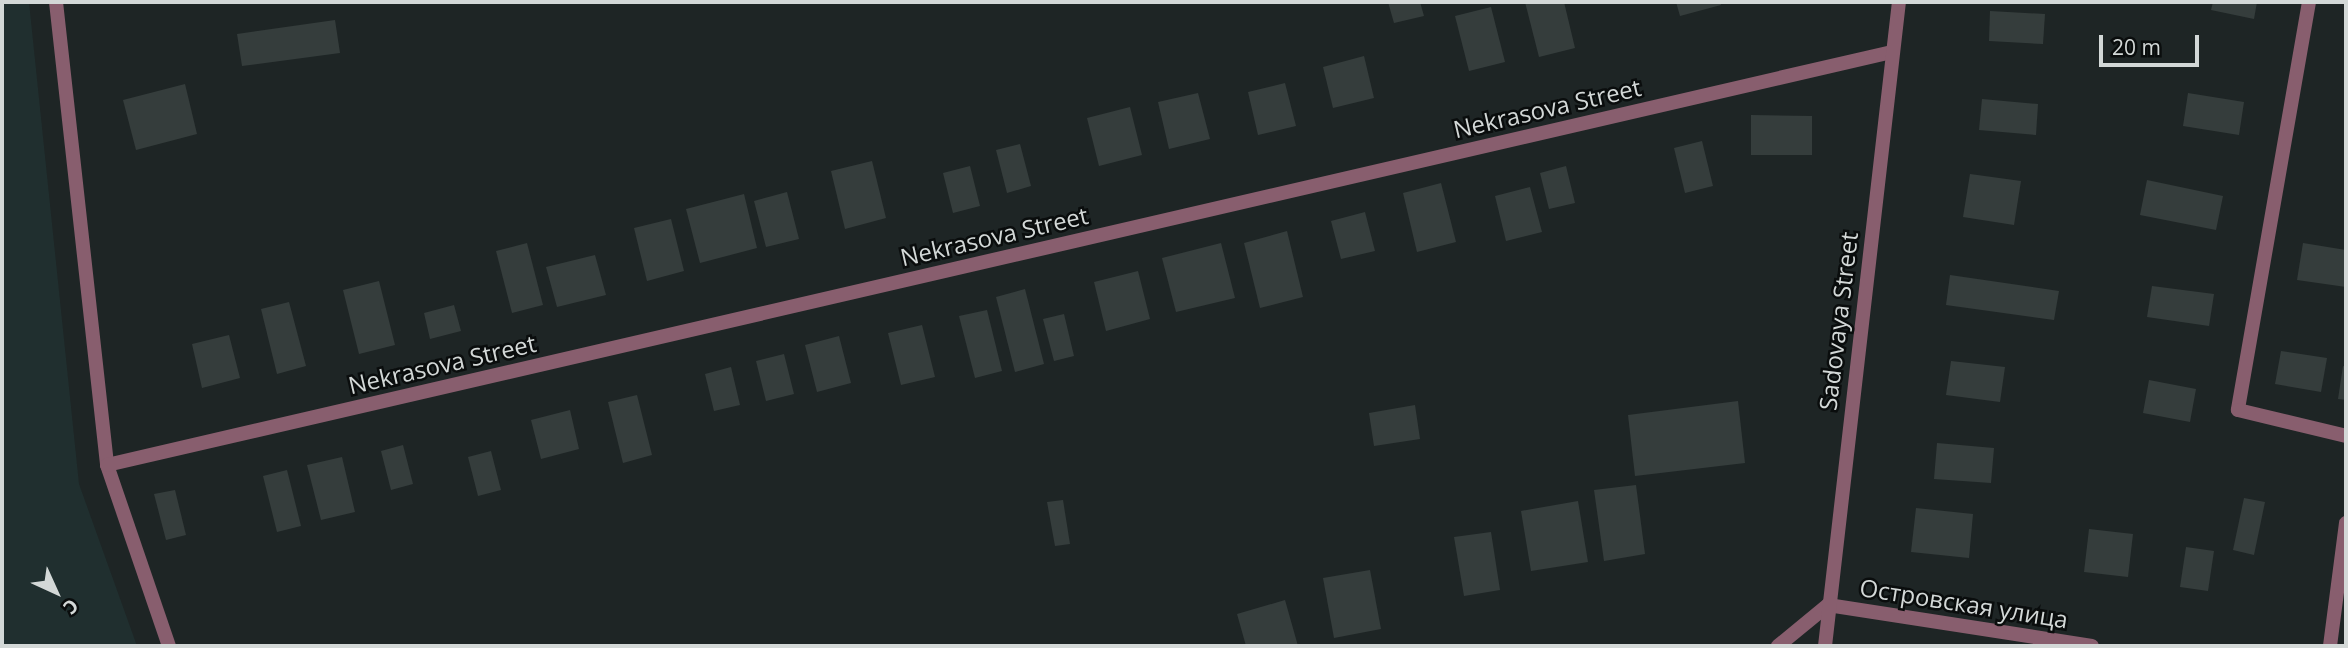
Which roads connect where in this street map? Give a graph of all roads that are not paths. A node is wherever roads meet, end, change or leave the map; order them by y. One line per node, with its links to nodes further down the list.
1 (56, 2): 6 (street)
2 (1899, 2): 4 (street, Sadovaya Street)
3 (2309, 2): 5 (street)
4 (1892, 52): 6 (street, Nekrasova Street); 8 (street, Sadovaya Street)
5 (2346, 436)
6 (107, 465): 9 (street)
7 (2346, 523): 13 (street)
8 (1828, 605): 10 (street); 11 (street, Sadovaya Street); 12 (street, Островская улица)
9 (169, 646)
10 (1778, 646)
11 (1825, 646)
12 (2092, 646)
13 (2330, 646)

